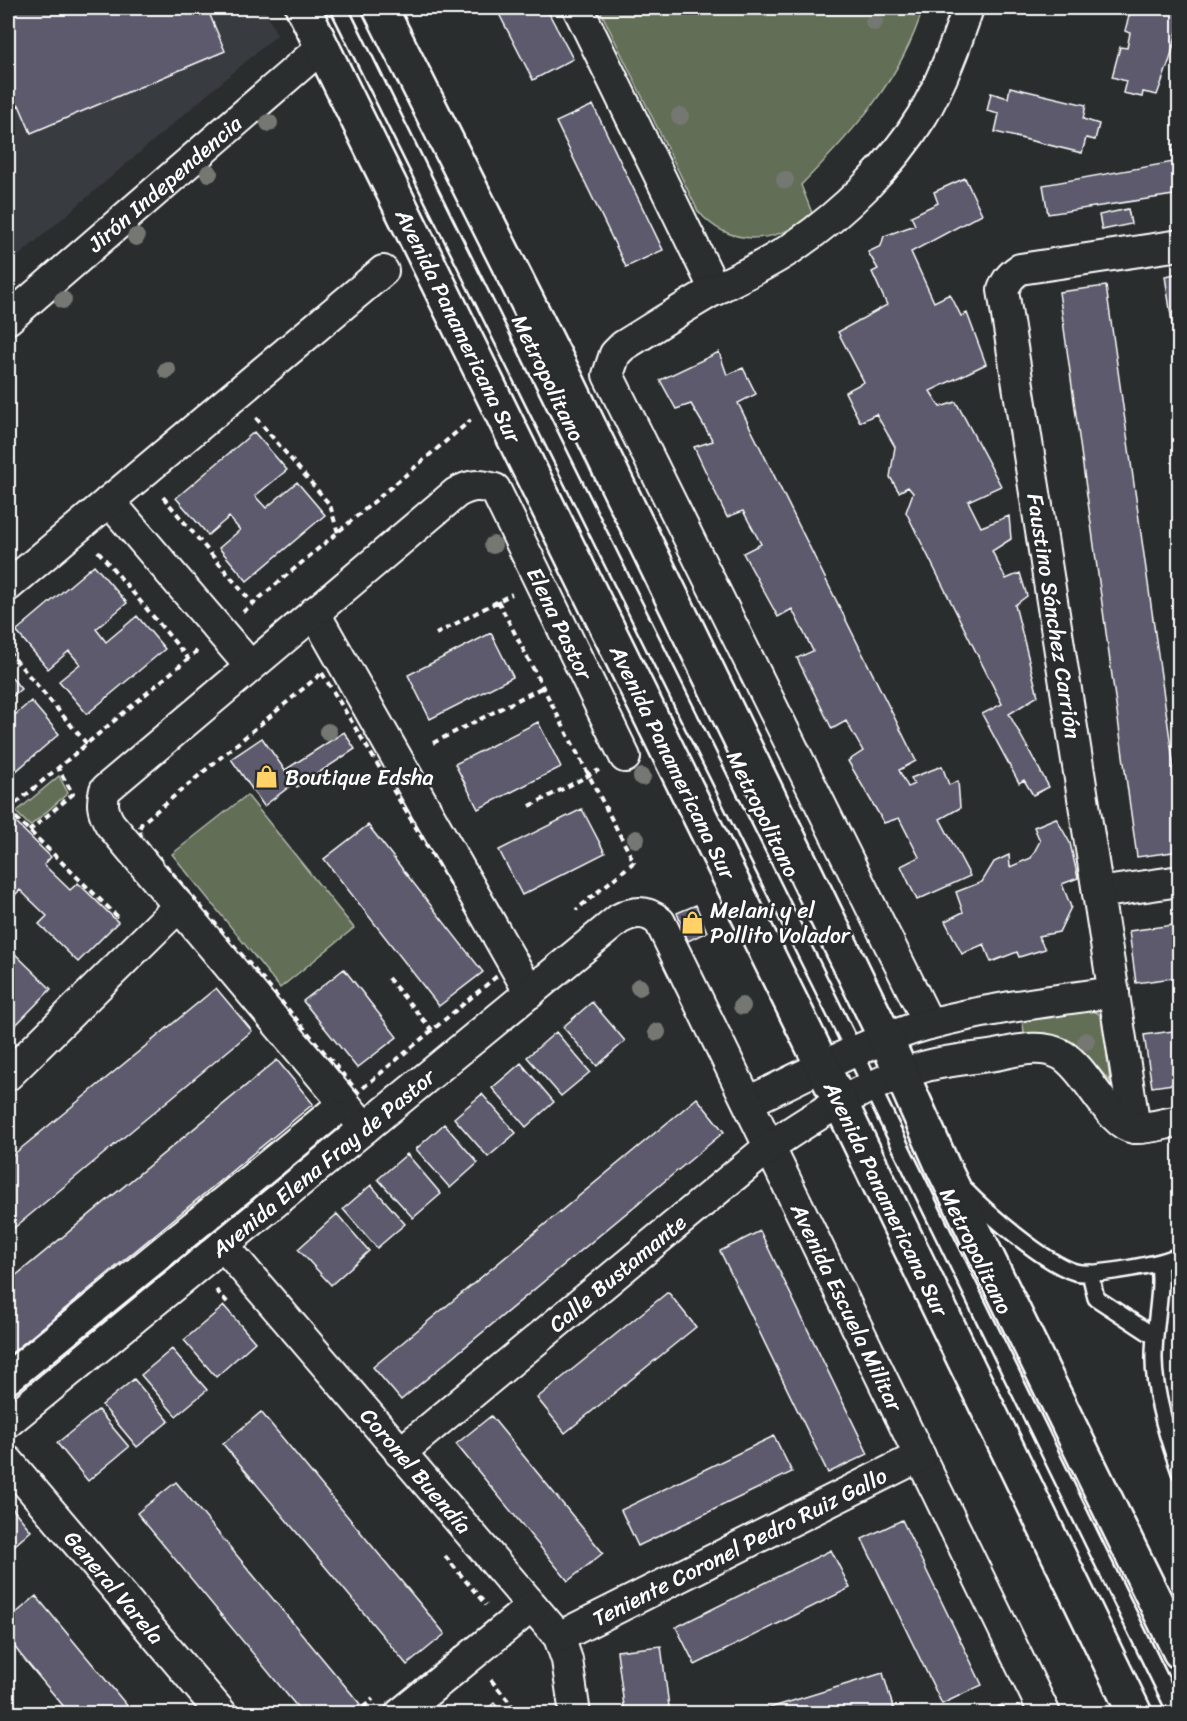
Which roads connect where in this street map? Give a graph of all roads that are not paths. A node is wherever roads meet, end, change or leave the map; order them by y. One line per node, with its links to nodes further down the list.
1 (303, 8): 6 (main road, Avenida Panamericana Sur)
2 (339, 8): 24 (lane, Metropolitano)
3 (380, 8): 23 (main road)
4 (578, 8): 9 (street)
5 (968, 8): 9 (street)
6 (322, 47): 10 (street, Jirón Independencia); 25 (main road, Avenida Panamericana Sur)
7 (1179, 245): 17 (street, Faustino Sánchez Carrión)
8 (383, 271): 11 (street)
9 (715, 290): 22 (street)
10 (8, 319)
11 (109, 501): 12 (street); 14 (street)
12 (8, 586)
13 (314, 612): 14 (street); 15 (street, Elena Pastor); 21 (street)
14 (250, 666): 18 (street)
15 (625, 757)
16 (1179, 881): 17 (street)
17 (1098, 893): 20 (street, Faustino Sánchez Carrión)
18 (179, 906): 27 (street); 33 (street)
19 (642, 912): 21 (street, Avenida Elena Fray de Pastor); 29 (street, Avenida Escuela Militar)
20 (1113, 992): 22 (street); 34 (street, Faustino Sánchez Carrión)
21 (530, 993): 33 (street, Avenida Elena Fray de Pastor)
22 (929, 1024): 23 (street)
23 (886, 1039): 24 (street); 26 (main road)
24 (855, 1053): 25 (street); 28 (lane, Metropolitano)
25 (823, 1067): 29 (street); 30 (main road, Avenida Panamericana Sur)
26 (902, 1074): 28 (street, Calle Bustamante); 34 (street, Calle Bustamante); 36 (main road)
27 (8, 1075)
28 (872, 1087): 30 (street, Calle Bustamante); 51 (lane, Metropolitano)
29 (748, 1102): 35 (street, Avenida Escuela Militar)
30 (840, 1102): 35 (street, Calle Bustamante); 56 (main road, Avenida Panamericana Sur)
31 (331, 1114): 42 (street)
32 (1179, 1121): 34 (street)
33 (365, 1128): 37 (street, Avenida Elena Fray de Pastor)
34 (1135, 1128)
35 (769, 1147): 44 (street, Calle Bustamante); 45 (street, Avenida Escuela Militar)
36 (943, 1167): 40 (lane); 50 (main road)
37 (223, 1245): 43 (street, Avenida Elena Fray de Pastor); 44 (street, Coronel Buendía)
38 (1179, 1255): 39 (lane)
39 (1159, 1263): 40 (lane); 41 (lane)
40 (1090, 1273): 41 (lane)
41 (1154, 1336): 47 (lane)
42 (8, 1378)
43 (8, 1422)
44 (400, 1453): 48 (street, Coronel Buendía)
45 (920, 1456): 49 (street, Teniente Coronel Pedro Ruiz Gallo); 55 (street, Avenida Escuela Militar)
46 (8, 1461): 52 (street, General Varela)
47 (1179, 1472)
48 (532, 1606): 49 (street, Coronel Buendía); 53 (street)
49 (559, 1637): 54 (street, Coronel Buendía)
50 (1179, 1652)
51 (1175, 1712)
52 (222, 1713)
53 (400, 1713)
54 (575, 1713)
55 (1045, 1713)
56 (1135, 1713)

